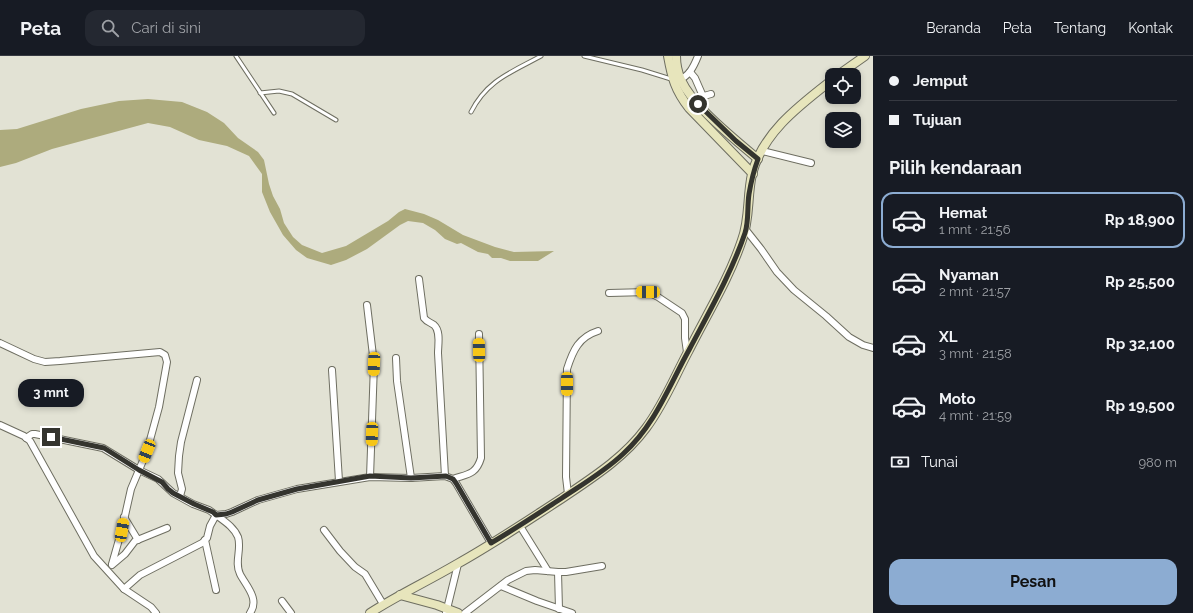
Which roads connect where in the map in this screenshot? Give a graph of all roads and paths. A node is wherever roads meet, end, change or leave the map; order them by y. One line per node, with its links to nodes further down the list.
1 (236, 56): 12 (lane)
2 (541, 56): 14 (lane)
3 (584, 56): 10 (lane)
4 (668, 56): 10 (main road)
5 (676, 56): 10 (main road)
6 (698, 56): 9 (street)
7 (865, 56): 8 (main road)
8 (848, 68)
9 (690, 72): 10 (street); 13 (street)
10 (677, 80): 17 (main road); 19 (main road)
11 (825, 86): 17 (main road)
12 (260, 93): 15 (lane); 16 (lane)
13 (711, 94)
14 (471, 112)
15 (274, 113)
16 (336, 120)
17 (760, 155): 18 (street); 19 (main road)
18 (811, 163)
19 (753, 174): 20 (main road)
20 (746, 230): 27 (street); 28 (main road)
21 (419, 279): 36 (street)
22 (609, 293): 28 (street)
23 (367, 305): 35 (street)
24 (598, 331): 40 (street)
25 (479, 334): 38 (street)
26 (0, 343): 34 (street)
27 (873, 348)
28 (687, 352): 40 (main road)
29 (396, 358): 37 (street)
30 (332, 370): 39 (street)
31 (196, 380): 41 (street)
32 (0, 425): 33 (street)
33 (26, 438): 34 (street); 53 (street)
34 (139, 470): 41 (street); 43 (street)
35 (370, 476): 37 (street); 39 (street)
36 (446, 476): 37 (street); 38 (street)
37 (411, 478)
38 (453, 479): 49 (street)
39 (339, 482): 42 (street)
40 (568, 494): 44 (main road)
41 (180, 496): 42 (street)
42 (216, 515): 48 (street); 65 (street)
43 (124, 516): 47 (street); 50 (street)
44 (520, 526): 49 (main road); 54 (street)
45 (166, 528): 47 (street)
46 (324, 530): 61 (street)
47 (138, 540): 50 (street)
48 (205, 540): 57 (street); 58 (street)
49 (491, 543): 51 (main road)
50 (112, 564): 53 (street)
51 (458, 564): 59 (main road); 63 (street)
52 (602, 566): 55 (street)
53 (107, 571): 57 (street)
54 (548, 571): 55 (street); 56 (street)
55 (558, 572): 62 (street)
56 (501, 586): 62 (street); 69 (street)
57 (124, 589): 64 (street)
58 (216, 590)
59 (400, 595): 61 (main road); 63 (main road)
60 (282, 600): 66 (street)
61 (383, 604): 67 (main road)
62 (559, 609): 70 (street)
63 (447, 610): 68 (main road)
64 (156, 613)
65 (250, 613)
66 (291, 613)
67 (370, 613)
68 (458, 613)
69 (465, 613)
70 (572, 613)

